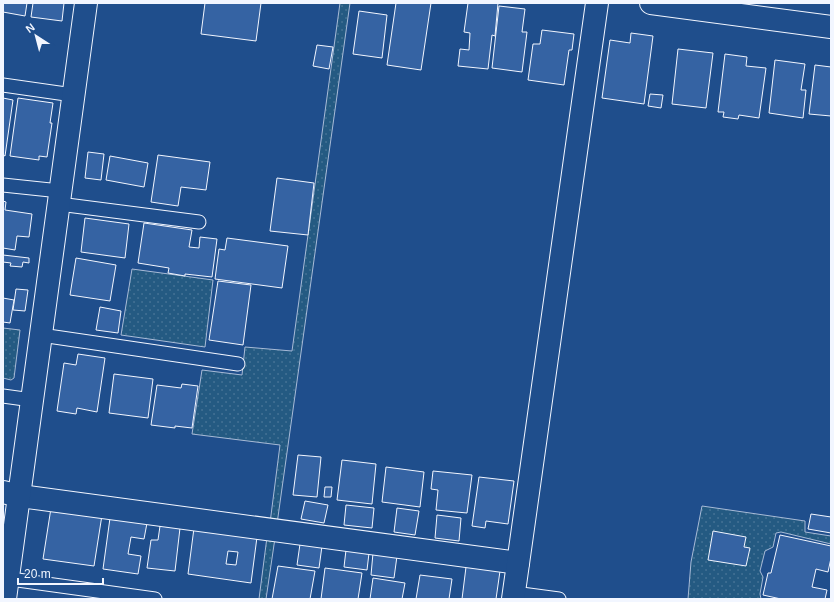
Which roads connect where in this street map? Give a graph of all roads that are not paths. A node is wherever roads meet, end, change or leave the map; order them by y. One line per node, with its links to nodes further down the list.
1 (86, 3): 6 (street)
2 (597, 3): 15 (street)
3 (651, 3): 4 (street)
4 (831, 27)
5 (3, 85): 6 (lane)
6 (73, 95): 8 (street)
7 (3, 185): 8 (lane)
8 (60, 197): 9 (lane); 10 (street)
9 (200, 222)
10 (41, 335): 11 (lane); 13 (street)
11 (238, 364)
12 (3, 396): 13 (lane)
13 (32, 400): 14 (street)
14 (11, 494): 15 (street); 16 (street)
15 (518, 563): 17 (street)
16 (5, 585): 18 (lane)
17 (514, 596): 19 (lane)
18 (155, 599)
19 (559, 599)

